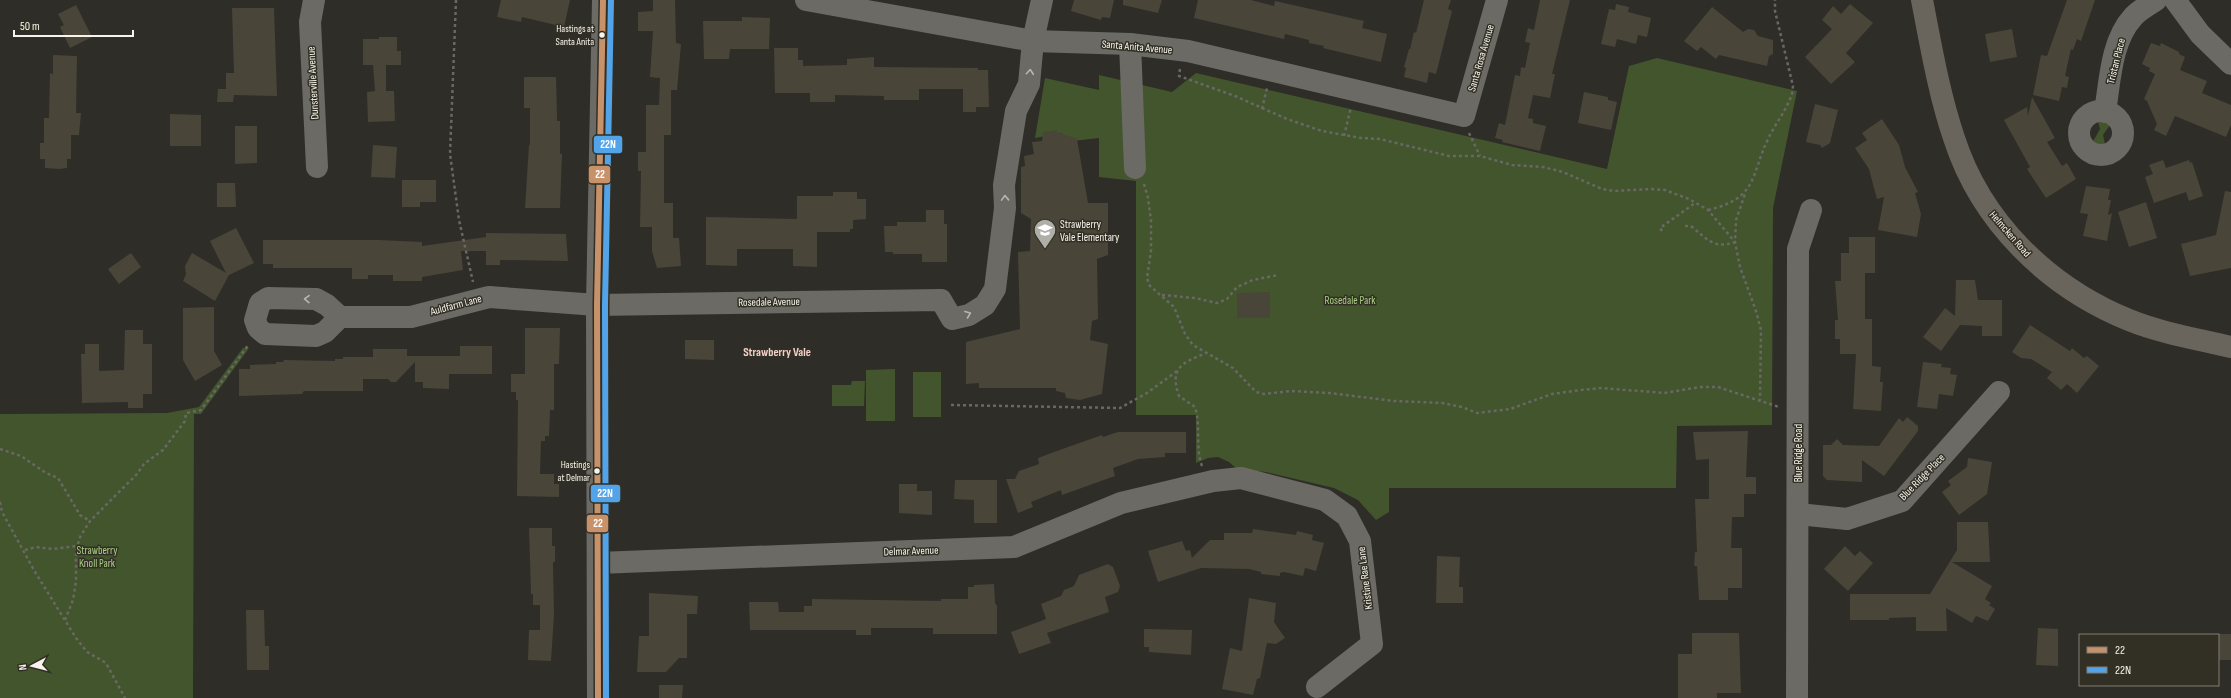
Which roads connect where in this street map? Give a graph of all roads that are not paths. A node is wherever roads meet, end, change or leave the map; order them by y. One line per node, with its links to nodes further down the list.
1 (314, 0): 14 (street, Dunsterville Avenue)
2 (603, 0): 17 (street)
3 (806, 0): 9 (street, Santa Anita Avenue)
4 (1042, 0): 9 (street)
5 (1497, 0): 13 (street, Santa Rosa Avenue)
6 (1922, 0): 19 (main road, Helmcken Road)
7 (2156, 0): 12 (street, Tristan Place)
8 (2175, 0): 11 (street)
9 (1033, 41): 10 (street, Santa Anita Avenue); 17 (street, Rosedale Avenue, one-way to 9)
10 (1130, 44): 13 (street, Santa Anita Avenue); 15 (street)
11 (2231, 64)
12 (2105, 112)
13 (1464, 116)
14 (317, 167)
15 (1135, 168)
16 (1810, 210): 22 (street, Blue Ridge Road)
17 (597, 305): 18 (street, Auldfarm Lane); 23 (street)
18 (340, 317): 18 (street, one-way to 18)
19 (2231, 347)
20 (1999, 392): 22 (street, Blue Ridge Place)
21 (1213, 481): 23 (street, Delmar Avenue); 24 (street, Kristine Rae Lane)
22 (1798, 514): 26 (street, Blue Ridge Road)
23 (598, 563): 25 (street)
24 (1317, 687)
25 (598, 698)
26 (1797, 698)

